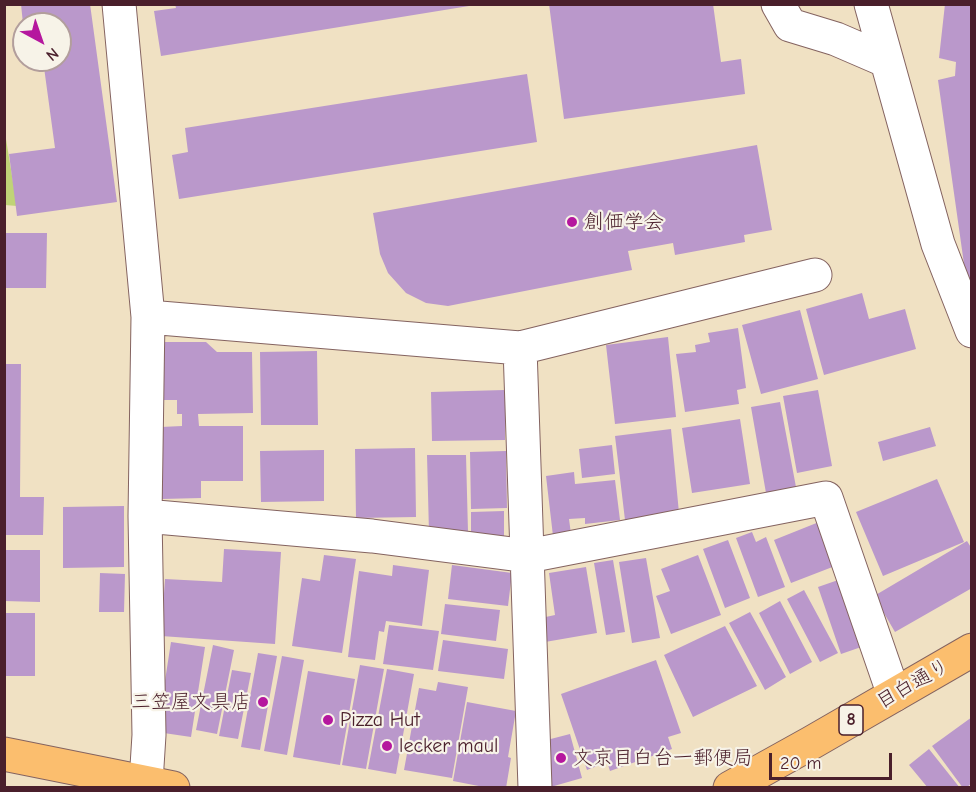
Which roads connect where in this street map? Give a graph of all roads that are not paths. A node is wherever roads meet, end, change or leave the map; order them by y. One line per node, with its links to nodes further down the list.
1 (119, 4): 6 (street)
2 (778, 4): 4 (street)
3 (871, 4): 4 (street)
4 (887, 61): 7 (street)
5 (815, 276): 8 (street)
6 (148, 317): 8 (street); 9 (street)
7 (972, 331)
8 (520, 348): 10 (street)
9 (145, 516): 10 (street); 14 (street)
10 (528, 556): 12 (street); 16 (street)
11 (972, 650): 12 (main road, 目白通り / 8)
12 (894, 694): 15 (main road, 目白通り / 8)
13 (4, 754): 14 (main road)
14 (160, 785)
15 (741, 785)
16 (535, 788)

